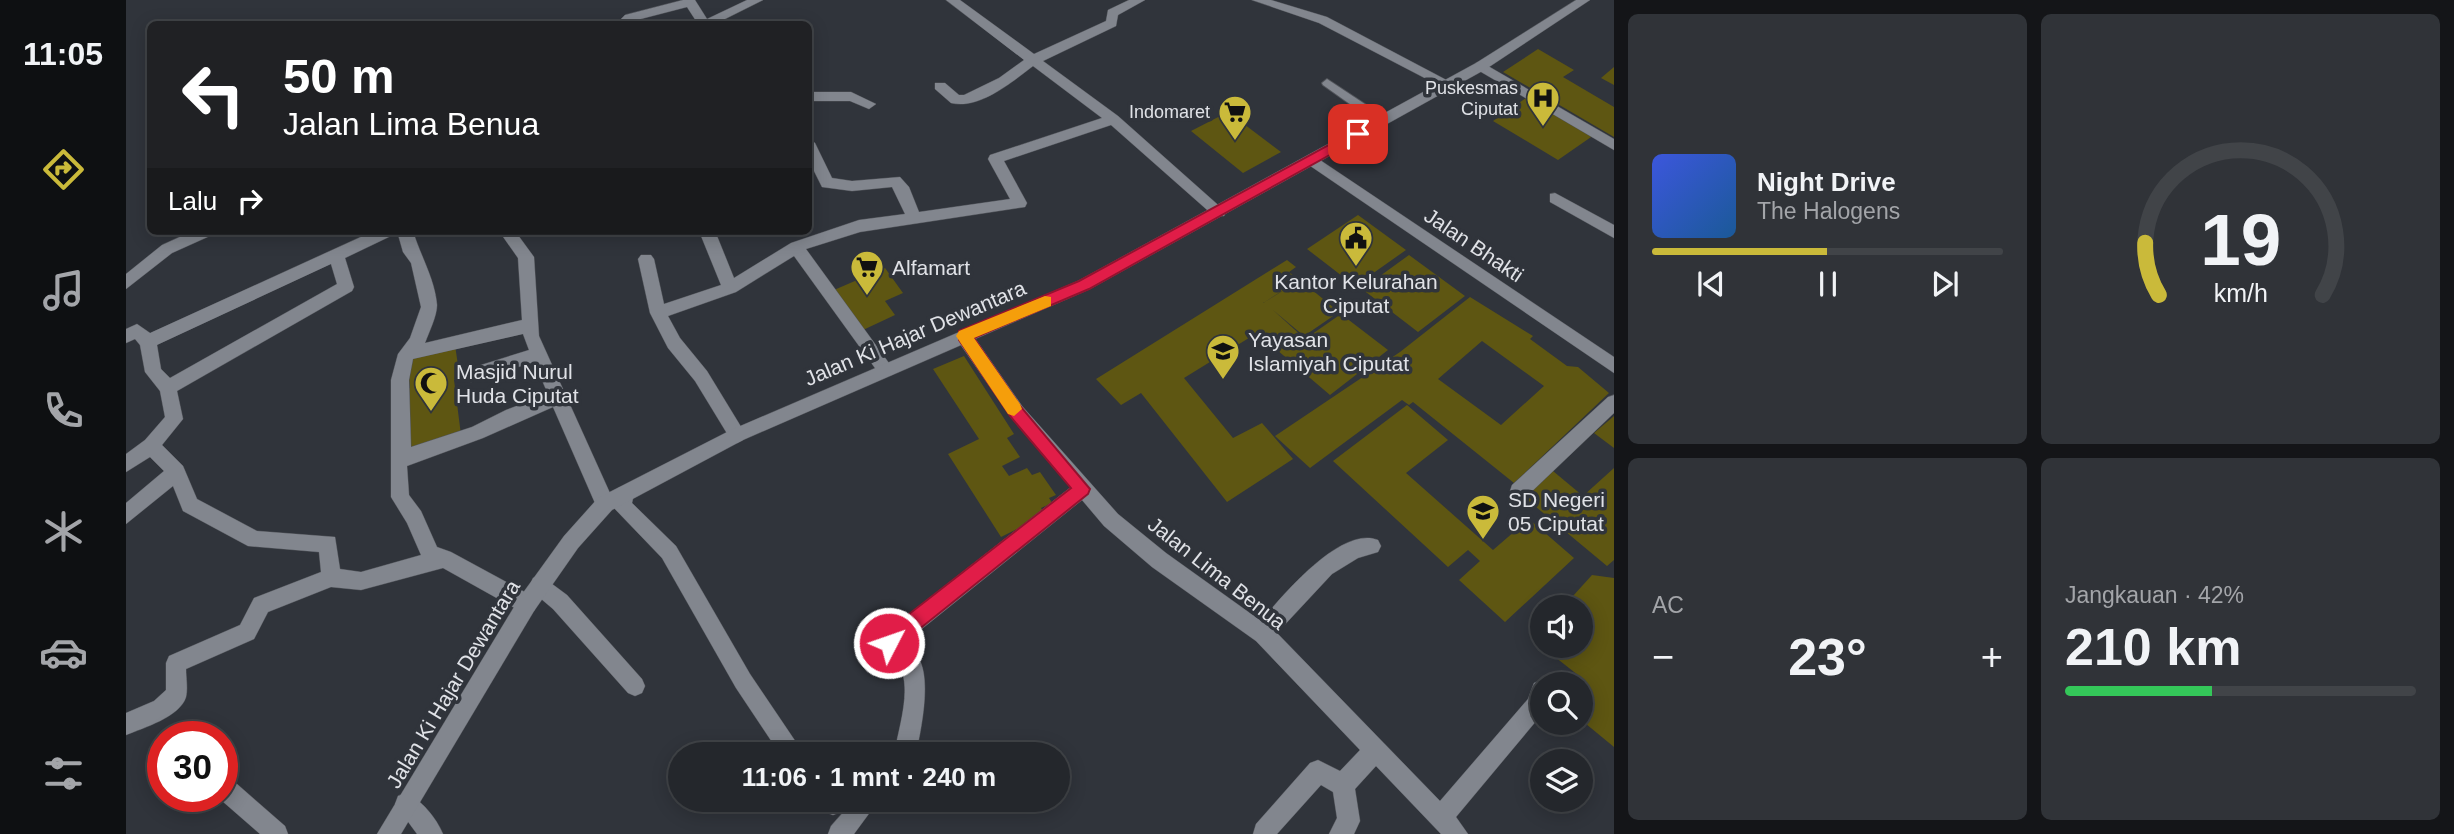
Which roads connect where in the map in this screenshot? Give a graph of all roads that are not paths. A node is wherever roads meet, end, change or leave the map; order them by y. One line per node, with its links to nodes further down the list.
1 (757, 0): 9 (street)
2 (952, 0): 10 (street)
3 (1139, 0): 10 (street)
4 (1258, 0): 13 (street)
5 (1584, 0): 11 (street, Jalan Ki Hajar Dewantara)
6 (689, 1): 7 (street); 8 (street)
7 (626, 21)
8 (703, 21)
9 (712, 21)
10 (1033, 60): 14 (street); 17 (street)
11 (1481, 66): 13 (street, Jalan Ki Hajar Dewantara); 19 (street)
12 (1327, 83): 18 (lane)
13 (1447, 84): 18 (street, Jalan Ki Hajar Dewantara)
14 (940, 86)
15 (812, 96): 16 (street)
16 (869, 104)
17 (1113, 119): 23 (street); 24 (street)
18 (1382, 121): 21 (street, Jalan Ki Hajar Dewantara)
19 (1614, 145)
20 (812, 151): 24 (street)
21 (1311, 159): 23 (street, Jalan Ki Hajar Dewantara); 43 (street, Jalan Bhakti)
22 (1555, 198): 25 (street)
23 (1219, 212): 39 (street, Jalan Ki Hajar Dewantara)
24 (914, 218): 31 (street)
25 (1614, 232)
26 (198, 235): 34 (street)
27 (379, 235): 32 (street)
28 (406, 235): 41 (street)
29 (510, 235): 37 (street)
30 (709, 235): 35 (street)
31 (796, 247): 35 (street); 44 (street)
32 (336, 255): 40 (street); 46 (street)
33 (646, 259): 36 (street)
34 (126, 283)
35 (730, 288): 36 (street)
36 (658, 313): 49 (street)
37 (531, 325): 41 (street); 42 (street)
38 (126, 336): 40 (street)
39 (964, 336): 44 (street, Jalan Ki Hajar Dewantara); 54 (street, Jalan Lima Benua)
40 (148, 342): 46 (street)
41 (406, 354): 51 (street)
42 (539, 354): 45 (street); 47 (street)
43 (1614, 366)
44 (886, 370): 49 (street, Jalan Ki Hajar Dewantara)
45 (471, 375)
46 (168, 388): 50 (street)
47 (559, 397): 51 (street); 57 (street)
48 (1614, 402): 55 (street)
49 (737, 435): 56 (street, Jalan Ki Hajar Dewantara)
50 (151, 446): 52 (street); 53 (street)
51 (400, 457): 60 (street)
52 (126, 464)
53 (177, 472): 58 (street); 61 (street)
54 (1082, 489): 64 (street, Jalan Lima Benua); 69 (street)
55 (1519, 491)
56 (625, 494): 57 (street, Jalan Ki Hajar Dewantara); 68 (street)
57 (605, 504): 62 (street, Jalan Ki Hajar Dewantara)
58 (126, 516)
59 (1371, 546): 64 (street)
60 (444, 558): 61 (street); 63 (street)
61 (331, 578): 67 (street)
62 (540, 586): 63 (street, Jalan Ki Hajar Dewantara); 65 (street)
63 (527, 604): 73 (street, Jalan Ki Hajar Dewantara)
64 (1263, 634): 70 (street, Jalan Lima Benua)
65 (635, 686)
66 (1530, 712): 75 (street)
67 (126, 724)
68 (785, 742)
69 (907, 742)
70 (1376, 749): 71 (street); 75 (street, Jalan Lima Benua)
71 (1343, 785): 76 (street); 81 (street)
72 (238, 800): 77 (street)
73 (407, 804): 78 (street, Jalan Ki Hajar Dewantara); 79 (street)
74 (858, 812): 80 (street)
75 (1442, 816): 82 (street, Jalan Lima Benua)
76 (1264, 832)
77 (277, 834)
78 (388, 834)
79 (432, 834)
80 (839, 834)
81 (1340, 834)
82 (1457, 834)

